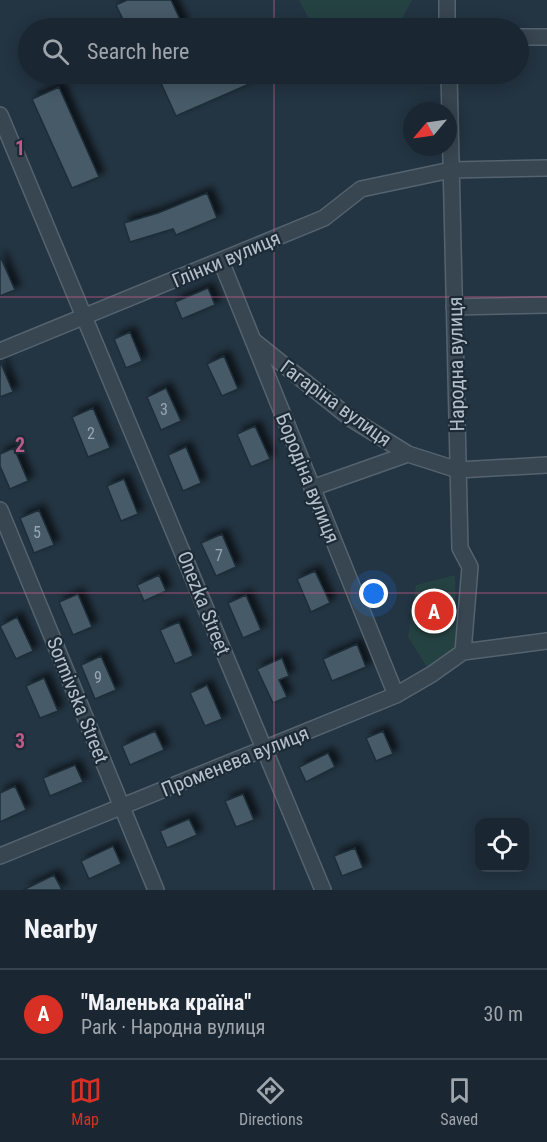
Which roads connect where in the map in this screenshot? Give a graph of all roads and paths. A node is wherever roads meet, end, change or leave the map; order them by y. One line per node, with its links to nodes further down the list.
1 (447, 0): 2 (street)
2 (447, 18)
3 (529, 37): 4 (street)
4 (547, 37)
5 (449, 84): 8 (street, Народна вулиця)
6 (0, 115): 12 (street, Onezka Street)
7 (547, 168): 8 (street, Глінки вулиця)
8 (451, 170): 9 (street, Глінки вулиця); 11 (street, Народна вулиця)
9 (221, 261): 12 (street, Глінки вулиця); 13 (street, Бородіна вулиця)
10 (547, 305): 11 (street)
11 (454, 308): 17 (street, Народна вулиця)
12 (86, 316): 14 (street, Глінки вулиця); 23 (street, Onezka Street)
13 (252, 340): 15 (street, Гагаріна вулиця); 18 (street, Бородіна вулиця)
14 (0, 351)
15 (408, 454): 17 (street, Гагаріна вулиця); 18 (street)
16 (547, 465): 17 (street)
17 (459, 470): 21 (street, Народна вулиця)
18 (312, 488): 22 (street, Бородіна вулиця)
19 (0, 510): 24 (street, Sormivska Street)
20 (547, 641): 21 (street)
21 (463, 652): 22 (street, Променева вулиця)
22 (396, 695): 23 (street, Променева вулиця)
23 (264, 749): 24 (street, Променева вулиця); 27 (street, Onezka Street)
24 (122, 807): 25 (street, Променева вулиця); 26 (street, Sormivska Street)
25 (0, 856)
26 (156, 890)
27 (323, 890)

